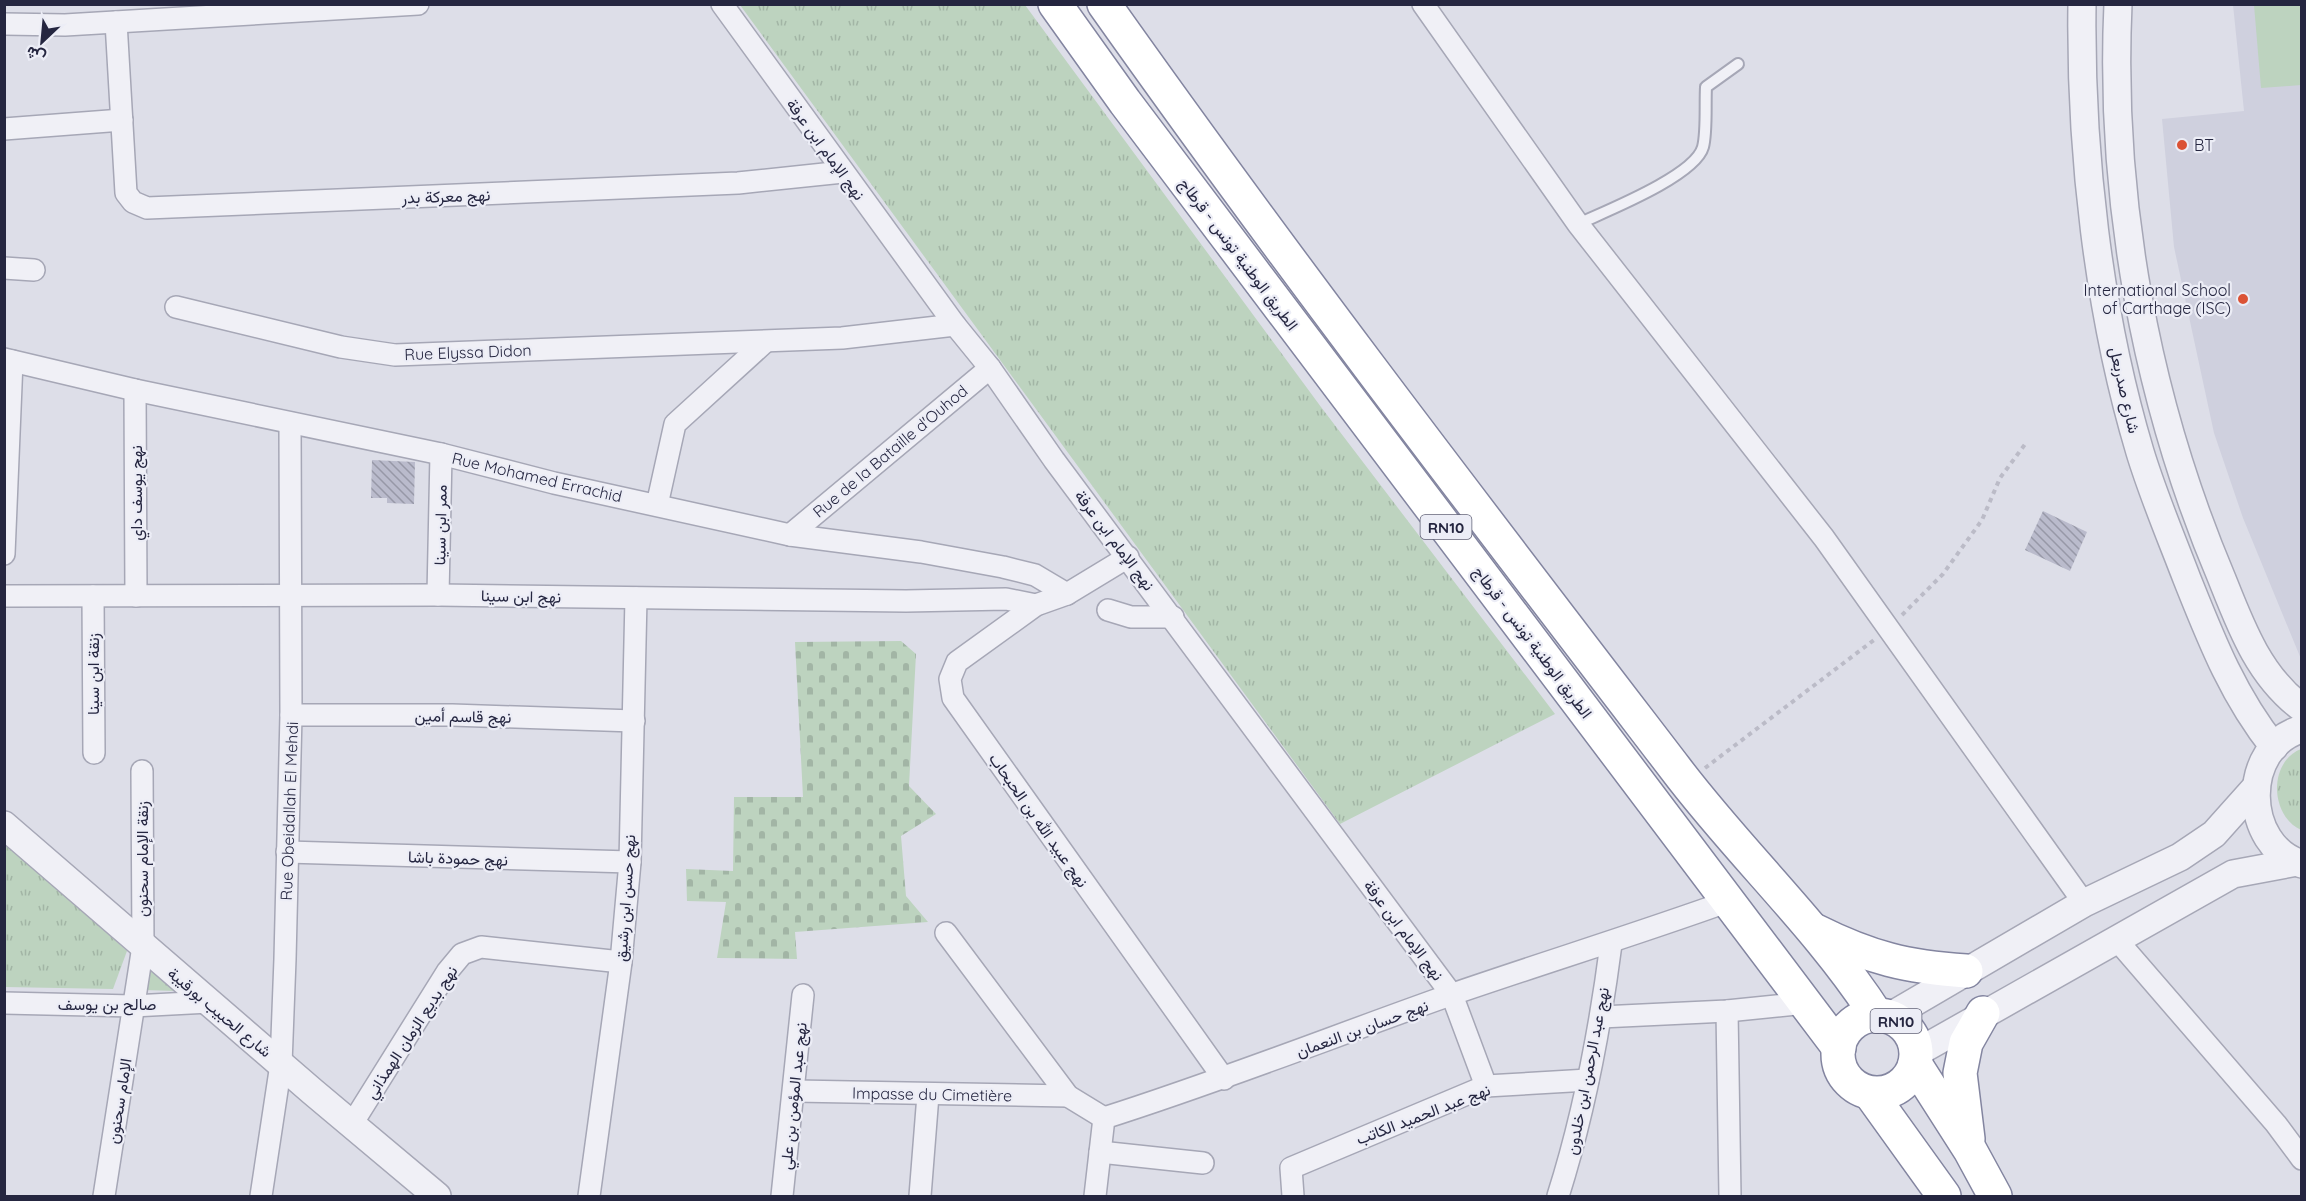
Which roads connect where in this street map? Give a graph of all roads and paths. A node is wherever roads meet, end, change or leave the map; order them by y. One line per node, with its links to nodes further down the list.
1 (418, 4): 9 (street)
2 (722, 4): 14 (street, نهج الإمام ابن عرفة)
3 (1055, 4): 52 (highway, الطريق الوطنية تونس - قرطاج / RN10)
4 (1104, 4): 54 (highway, RN10)
5 (1423, 4): 15 (street)
6 (2082, 4): 44 (street, شارع صدربعل)
7 (2118, 4): 40 (street, شارع صدربعل)
8 (66, 15): 9 (street); 10 (street)
9 (116, 22): 12 (street, نهج معركة بدر)
10 (4, 24)
11 (1738, 64): 15 (lane)
12 (122, 120): 13 (street); 14 (street, نهج معركة بدر)
13 (4, 129)
14 (843, 172): 19 (street, نهج الإمام ابن عرفة)
15 (1578, 224): 53 (street)
16 (4, 268): 17 (street)
17 (34, 270)
18 (176, 307): 20 (street, Rue Elyssa Didon)
19 (955, 325): 20 (street, Rue Elyssa Didon); 22 (street, نهج الإمام ابن عرفة)
20 (765, 342): 26 (street)
21 (8, 360): 23 (street, Rue Mohamed Errachid); 28 (street)
22 (990, 368): 27 (street, Rue de la Bataille d'Ouhod); 29 (street, نهج الإمام ابن عرفة)
23 (135, 390): 24 (street, Rue Mohamed Errachid); 34 (street, نهج يوسف داي)
24 (290, 423): 25 (street, Rue Mohamed Errachid); 35 (street, Rue Obeidallah El Mehdi)
25 (441, 454): 26 (street, Rue Mohamed Errachid); 31 (street, ممر ابن سينا)
26 (657, 505): 27 (street, Rue Mohamed Errachid)
27 (790, 535): 30 (street, Rue Mohamed Errachid)
28 (4, 554)
29 (1128, 557): 30 (street, نهج عبيد الله بن الحبحاب); 39 (street, نهج الإمام ابن عرفة)
30 (1067, 594): 37 (street, نهج عبيد الله بن الحبحاب)
31 (438, 595): 35 (street, نهج ابن سينا); 36 (street, نهج ابن سينا)
32 (4, 596): 33 (street, نهج ابن سينا)
33 (93, 596): 34 (street, نهج ابن سينا); 45 (street, زنقة ابن سينا)
34 (136, 596): 35 (street, نهج ابن سينا)
35 (291, 596): 41 (street, Rue Obeidallah El Mehdi)
36 (636, 598): 37 (street, نهج ابن سينا); 42 (street, نهج حسن ابن رشيق)
37 (1036, 605): 74 (street, نهج عبيد الله بن الحبحاب)
38 (1108, 610): 39 (street)
39 (1173, 617): 62 (street, نهج الإمام ابن عرفة)
40 (2301, 708)
41 (291, 715): 42 (street, نهج قاسم أمين); 49 (street, Rue Obeidallah El Mehdi)
42 (634, 721): 50 (street, نهج حسن ابن رشيق)
43 (2301, 729): 44 (street)
44 (2274, 747): 47 (street)
45 (94, 753)
46 (142, 771): 58 (street, زنقة الإمام سحنون)
47 (2256, 787): 51 (street); 53 (street)
48 (4, 825): 58 (street, شارع الحبيب بورقيبة)
49 (287, 852): 50 (street, نهج حمودة باشا); 73 (street, Rue Obeidallah El Mehdi)
50 (630, 862): 59 (street, نهج حسن ابن رشيق)
51 (2299, 863): 56 (street)
52 (1729, 901): 57 (street, نهج حسان بن النعمان); 65 (highway, الطريق الوطنية تونس - قرطاج / RN10)
53 (2084, 903): 60 (street)
54 (1810, 927): 60 (highway); 70 (highway, RN10)
55 (946, 933): 80 (street)
56 (2116, 939): 68 (street); 85 (street)
57 (1611, 944): 62 (street, نهج حسان بن النعمان); 69 (street, نهج عبد الرحمن ابن خلدون)
58 (143, 946): 63 (street, شارع الحبيب بورقيبة); 66 (street, زنقة الإمام سحنون)
59 (621, 962): 82 (street, نهج بديع الزمان الهمذاني); 90 (street, نهج حسن ابن رشيق)
60 (1966, 971): 70 (street)
61 (803, 995): 77 (street, نهج عبد المؤمن بن علي)
62 (1452, 995): 74 (street, نهج حسان بن النعمان); 76 (street, نهج الإمام ابن عرفة)
63 (209, 1002): 66 (street, صالح بن يوسف); 73 (street, شارع الحبيب بورقيبة)
64 (4, 1003): 66 (street, صالح بن يوسف)
65 (1806, 1003): 67 (street); 71 (highway, الطريق الوطنية تونس - قرطاج / RN10)
66 (133, 1006): 88 (street, الإمام سحنون)
67 (1727, 1011): 69 (street); 96 (street)
68 (1983, 1013): 72 (street); 83 (highway)
69 (1601, 1017): 75 (street, نهج عبد الرحمن ابن خلدون)
70 (1883, 1017): 71 (highway, RN10); 72 (highway, RN10)
71 (1839, 1048): 78 (highway, RN10)
72 (1916, 1059): 78 (highway); 83 (highway, RN10)
73 (281, 1064): 82 (street, شارع الحبيب بورقيبة); 89 (street, Rue Obeidallah El Mehdi)
74 (1224, 1079): 81 (street, نهج حسان بن النعمان)
75 (1588, 1080): 76 (street, نهج عبد الحميد الكاتب); 95 (street, نهج عبد الرحمن ابن خلدون)
76 (1486, 1086): 94 (street, نهج عبد الحميد الكاتب)
77 (795, 1091): 79 (street, Impasse du Cimetière); 91 (street, نهج عبد المؤمن بن علي)
78 (1870, 1092): 97 (highway, RN10)
79 (928, 1095): 80 (street, Impasse du Cimetière); 92 (street)
80 (1068, 1096): 81 (street)
81 (1104, 1118): 84 (street)
82 (352, 1124): 87 (street, شارع الحبيب بورقيبة)
83 (1970, 1150): 98 (highway, RN10)
84 (1100, 1152): 86 (street); 93 (street)
85 (2301, 1159)
86 (1203, 1163)
87 (427, 1193)
88 (104, 1197)
89 (261, 1197)
90 (589, 1197)
91 (782, 1197)
92 (920, 1197)
93 (1095, 1197)
94 (1293, 1197)
95 (1558, 1197)
96 (1730, 1197)
97 (1944, 1197)
98 (1995, 1197)

